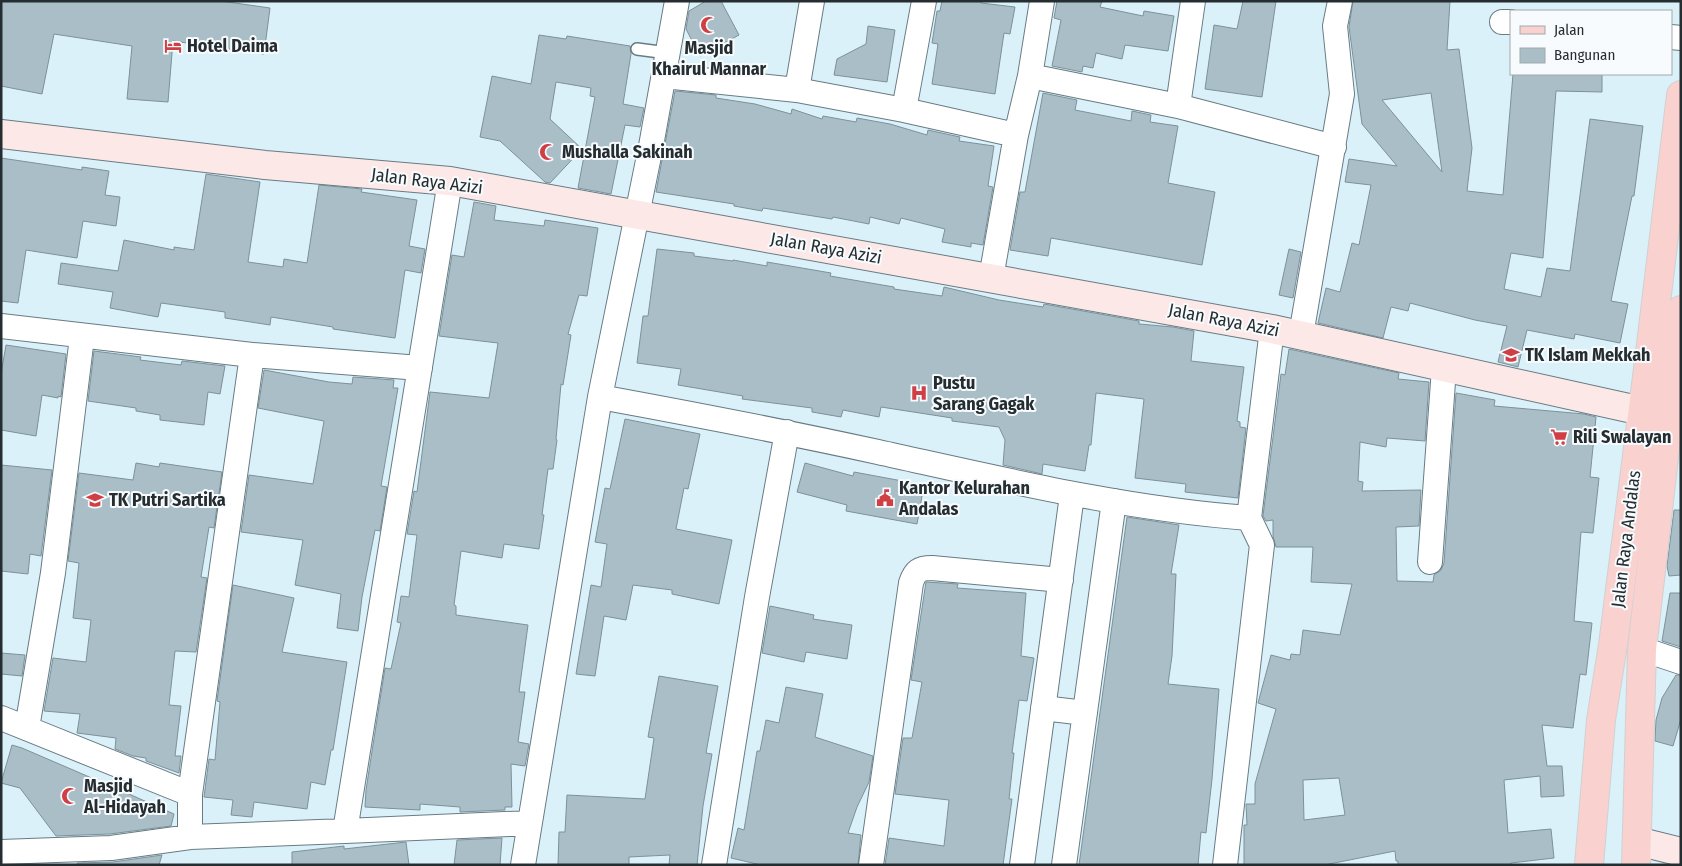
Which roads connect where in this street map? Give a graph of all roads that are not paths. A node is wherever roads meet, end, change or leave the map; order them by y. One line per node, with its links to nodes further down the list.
1 (677, 1): 8 (street)
2 (812, 1): 10 (street)
3 (924, 1): 13 (street)
4 (1042, 1): 9 (street)
5 (1193, 1): 12 (street)
6 (1340, 1): 16 (street)
7 (637, 49): 8 (lane)
8 (666, 65): 10 (street); 19 (street)
9 (1030, 76): 12 (street); 15 (street)
10 (798, 90): 13 (street)
11 (1681, 95): 18 (main road, Jalan Raya Andalas)
12 (1178, 106): 16 (street)
13 (904, 110): 15 (street)
14 (1, 134): 17 (street, Jalan Raya Azizi)
15 (1016, 135): 20 (street)
16 (1334, 147): 24 (street)
17 (450, 181): 19 (street, Jalan Raya Azizi); 27 (street)
18 (1675, 191): 31 (main road, Jalan Raya Andalas)
19 (637, 214): 20 (street, Jalan Raya Azizi); 29 (street)
20 (991, 278): 23 (street, Jalan Raya Azizi)
21 (1681, 310): 30 (main road, Jalan Raya Andalas)
22 (1, 326): 25 (street)
23 (1272, 328): 24 (street, Jalan Raya Azizi); 35 (street)
24 (1301, 335): 28 (street, Jalan Raya Azizi)
25 (82, 336): 26 (street); 44 (street)
26 (252, 355): 27 (street); 45 (street)
27 (420, 368): 47 (street)
28 (1444, 368): 31 (street, Jalan Raya Azizi); 36 (street)
29 (600, 397): 32 (street); 46 (street)
30 (1676, 397): 39 (main road, Jalan Raya Andalas)
31 (1642, 411): 38 (main road, Jalan Raya Andalas)
32 (788, 432): 33 (street); 53 (street)
33 (1072, 495): 34 (street); 37 (street)
34 (1114, 501): 35 (street); 42 (street)
35 (1250, 518): 57 (street)
36 (1430, 562)
37 (1061, 580): 41 (street); 54 (street)
38 (1613, 645): 39 (main road); 58 (main road, Jalan Raya Andalas)
39 (1642, 649): 40 (street); 51 (main road, Jalan Raya Andalas)
40 (1681, 662)
41 (1043, 708): 42 (street); 55 (street)
42 (1084, 713): 56 (street)
43 (1, 718): 44 (street)
44 (27, 728): 45 (street)
45 (190, 794): 48 (street)
46 (530, 823): 47 (street); 52 (street)
47 (345, 831): 48 (street)
48 (190, 837): 49 (street)
49 (1, 852)
50 (1681, 852): 51 (street)
51 (1636, 853)
52 (523, 865)
53 (714, 865)
54 (871, 865)
55 (1022, 865)
56 (1064, 865)
57 (1224, 865)
58 (1589, 865)

